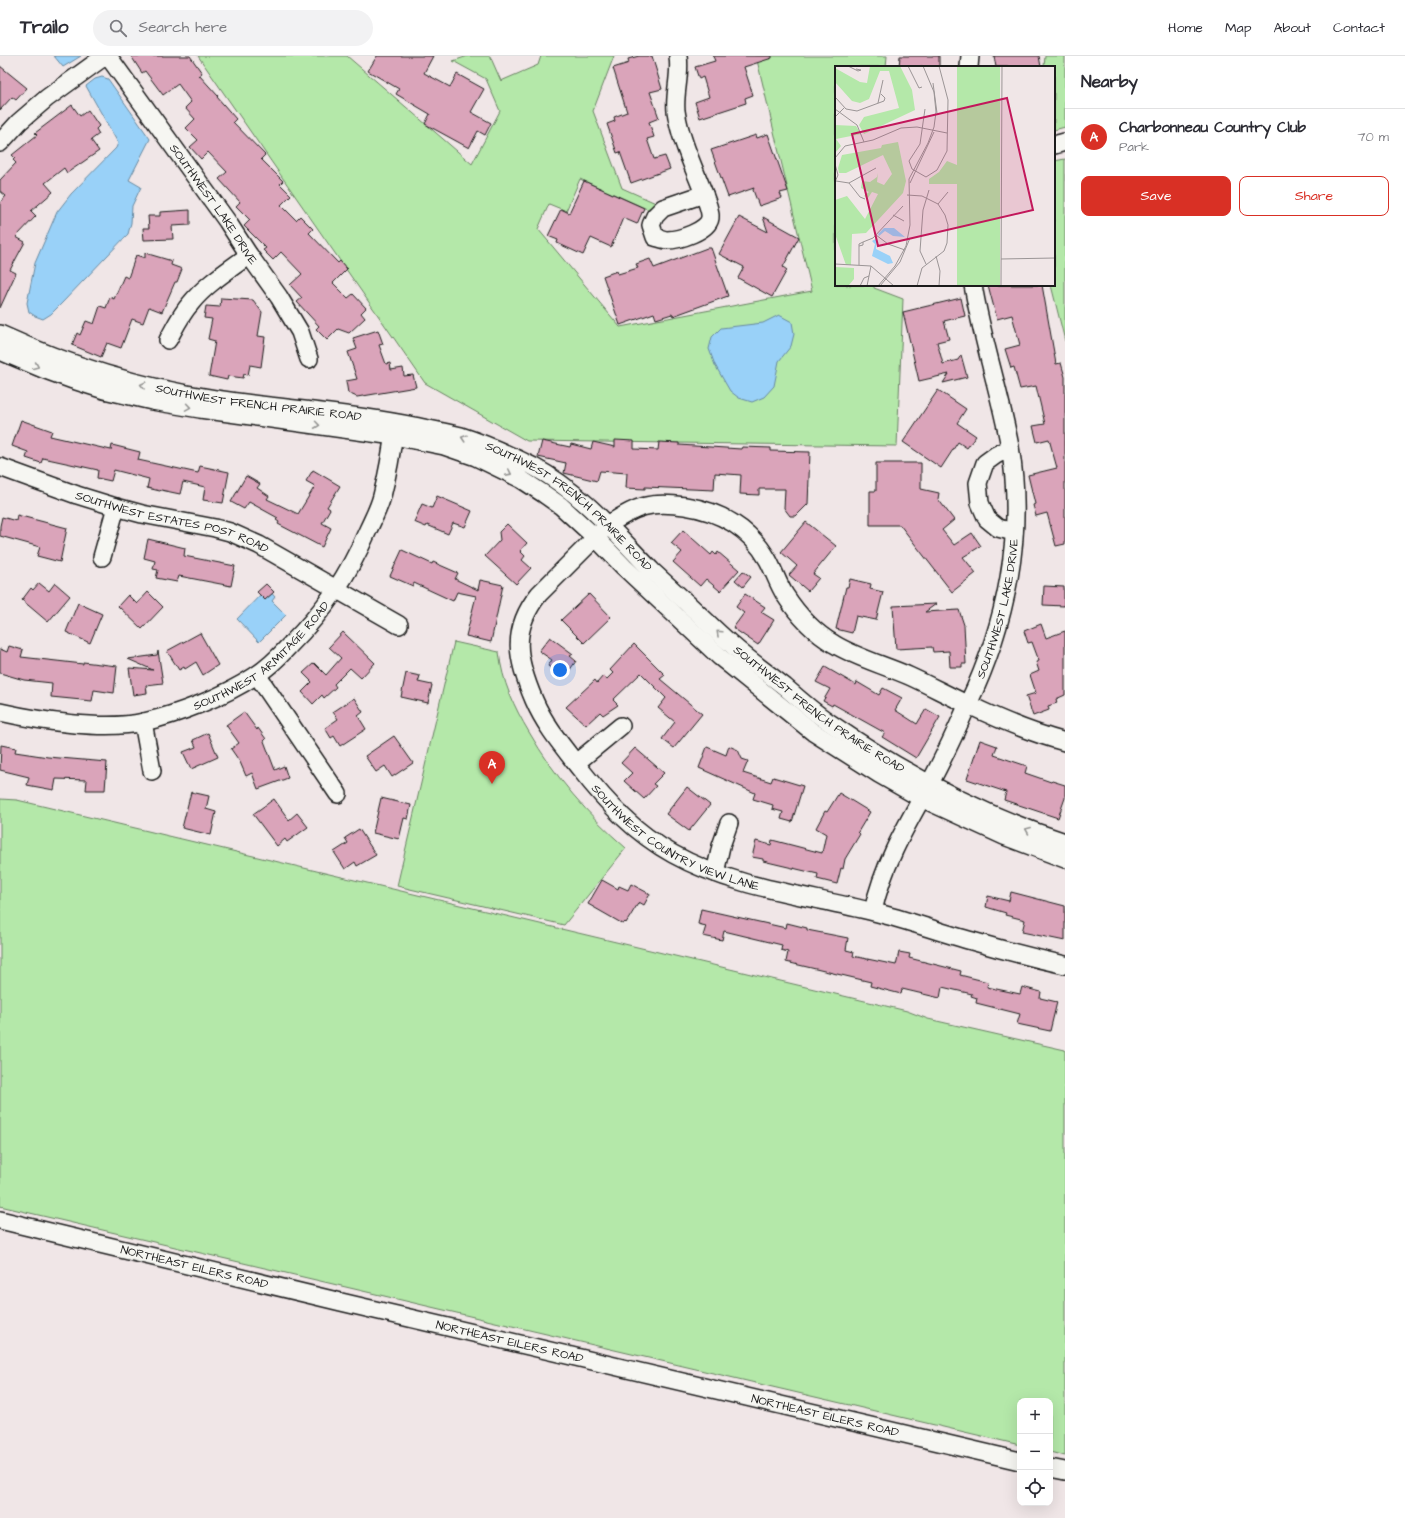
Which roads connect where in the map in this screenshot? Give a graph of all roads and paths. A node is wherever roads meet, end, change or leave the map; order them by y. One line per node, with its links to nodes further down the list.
1 (105, 56): 7 (street)
2 (108, 56): 10 (street, SOUTHWEST LAKE DRIVE)
3 (678, 56): 9 (street)
4 (970, 56): 5 (street)
5 (969, 66)
6 (1065, 142): 8 (street)
7 (0, 143)
8 (1055, 145)
9 (704, 194)
10 (249, 255): 13 (street); 15 (street, SOUTHWEST LAKE DRIVE)
11 (973, 286): 17 (street, SOUTHWEST LAKE DRIVE)
12 (0, 334): 16 (street, SOUTHWEST FRENCH PRAIRIE ROAD, one-way to 12)
13 (168, 340)
14 (0, 350): 16 (street, SOUTHWEST FRENCH PRAIRIE ROAD, one-way to 16)
15 (309, 359)
16 (395, 429): 20 (street, SOUTHWEST FRENCH PRAIRIE ROAD, one-way to 16); 22 (street, SOUTHWEST FRENCH PRAIRIE ROAD, one-way to 22); 24 (street, SOUTHWEST ARMITAGE ROAD)
17 (1010, 448): 21 (street, SOUTHWEST LAKE DRIVE); 21 (street)
18 (0, 467): 19 (street, SOUTHWEST ESTATES POST ROAD)
19 (116, 507): 23 (street); 24 (street, SOUTHWEST ESTATES POST ROAD)
20 (608, 525): 22 (street, SOUTHWEST COUNTRY VIEW LANE); 27 (street, SOUTHWEST COUNTRY VIEW LANE); 34 (street, SOUTHWEST FRENCH PRAIRIE ROAD, one-way to 20)
21 (1014, 532): 27 (street, SOUTHWEST LAKE DRIVE)
22 (596, 538): 32 (street, SOUTHWEST COUNTRY VIEW LANE); 34 (street, SOUTHWEST FRENCH PRAIRIE ROAD)
23 (102, 557)
24 (338, 589): 25 (street, SOUTHWEST ESTATES POST ROAD); 26 (street, SOUTHWEST ARMITAGE ROAD)
25 (399, 625)
26 (257, 675): 29 (street, SOUTHWEST ARMITAGE ROAD); 35 (street)
27 (968, 705): 31 (street, SOUTHWEST COUNTRY VIEW LANE); 34 (street, SOUTHWEST LAKE DRIVE)
28 (0, 712): 29 (street, SOUTHWEST ARMITAGE ROAD)
29 (143, 722): 33 (street)
30 (621, 726): 32 (street)
31 (1065, 742)
32 (576, 763): 39 (street, SOUTHWEST COUNTRY VIEW LANE)
33 (152, 771)
34 (925, 791): 37 (street, SOUTHWEST FRENCH PRAIRIE ROAD, one-way to 34); 38 (street, SOUTHWEST FRENCH PRAIRIE ROAD); 40 (street, SOUTHWEST LAKE DRIVE)
35 (338, 794)
36 (729, 823): 39 (street)
37 (1065, 842)
38 (1065, 859)
39 (715, 873): 40 (street, SOUTHWEST COUNTRY VIEW LANE)
40 (873, 911): 41 (street, SOUTHWEST COUNTRY VIEW LANE)
41 (1065, 965)
42 (0, 1220): 43 (street, NORTHEAST EILERS ROAD)
43 (1017, 1460)
44 (1053, 1469): 45 (street)
45 (1065, 1471)

